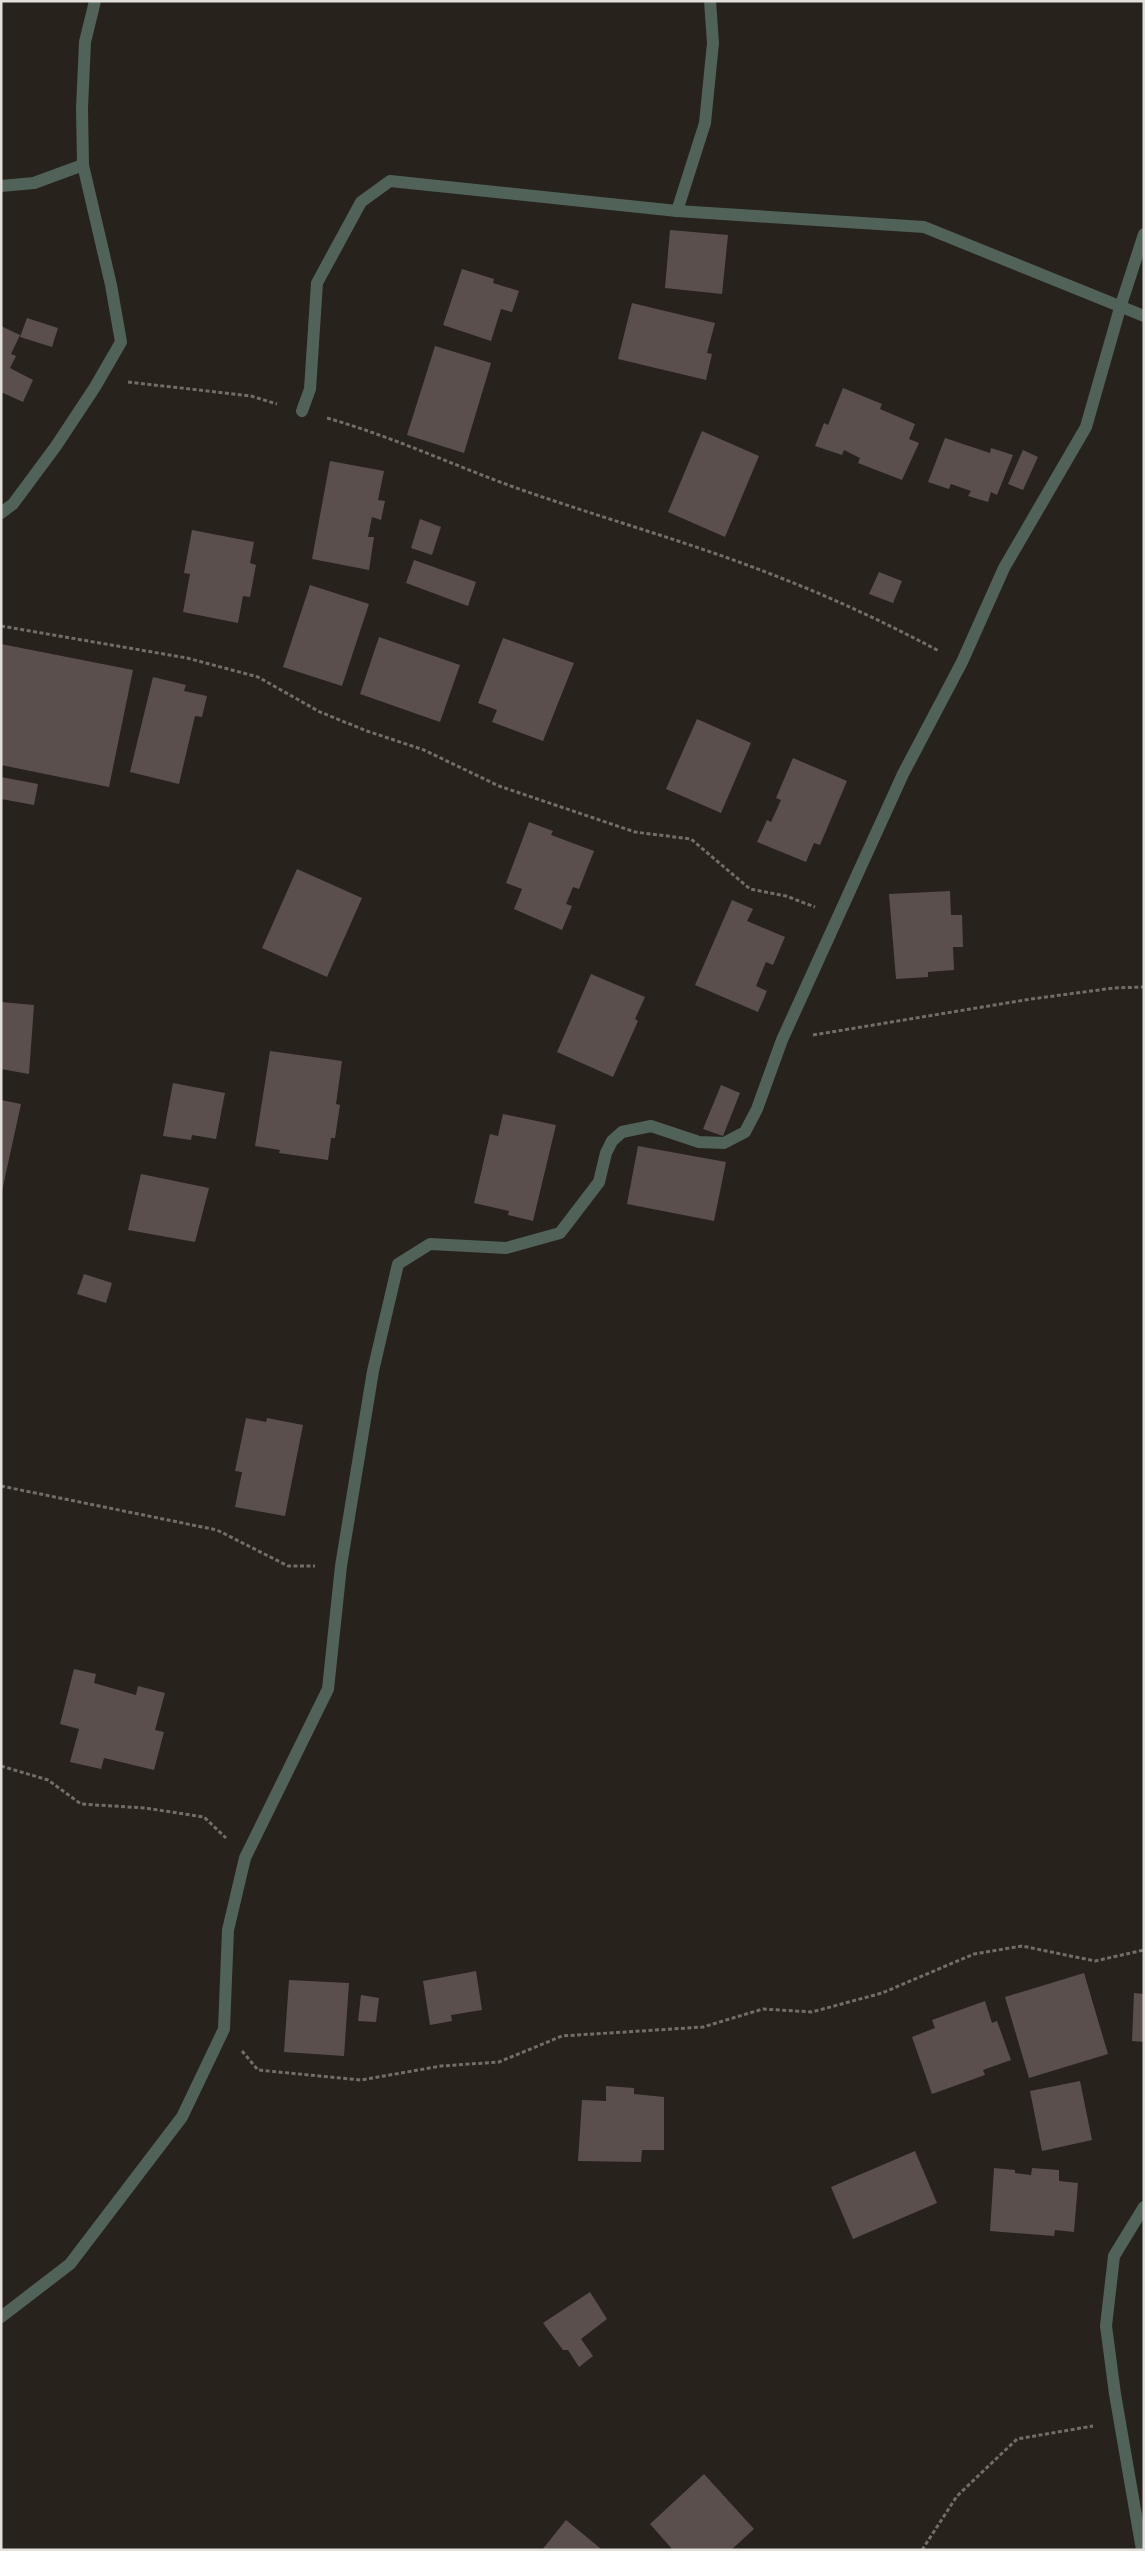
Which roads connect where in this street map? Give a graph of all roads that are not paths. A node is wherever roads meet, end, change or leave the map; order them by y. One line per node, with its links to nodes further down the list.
1 (95, 1): 3 (street)
2 (710, 1): 5 (street)
3 (83, 165): 4 (street); 10 (street)
4 (1, 186)
5 (677, 212): 7 (street); 9 (street)
6 (1144, 234): 7 (street)
7 (1120, 308): 8 (street); 12 (street)
8 (1144, 316)
9 (302, 411)
10 (1, 513)
11 (1144, 2207): 13 (street)
12 (1, 2317)
13 (1142, 2550)

